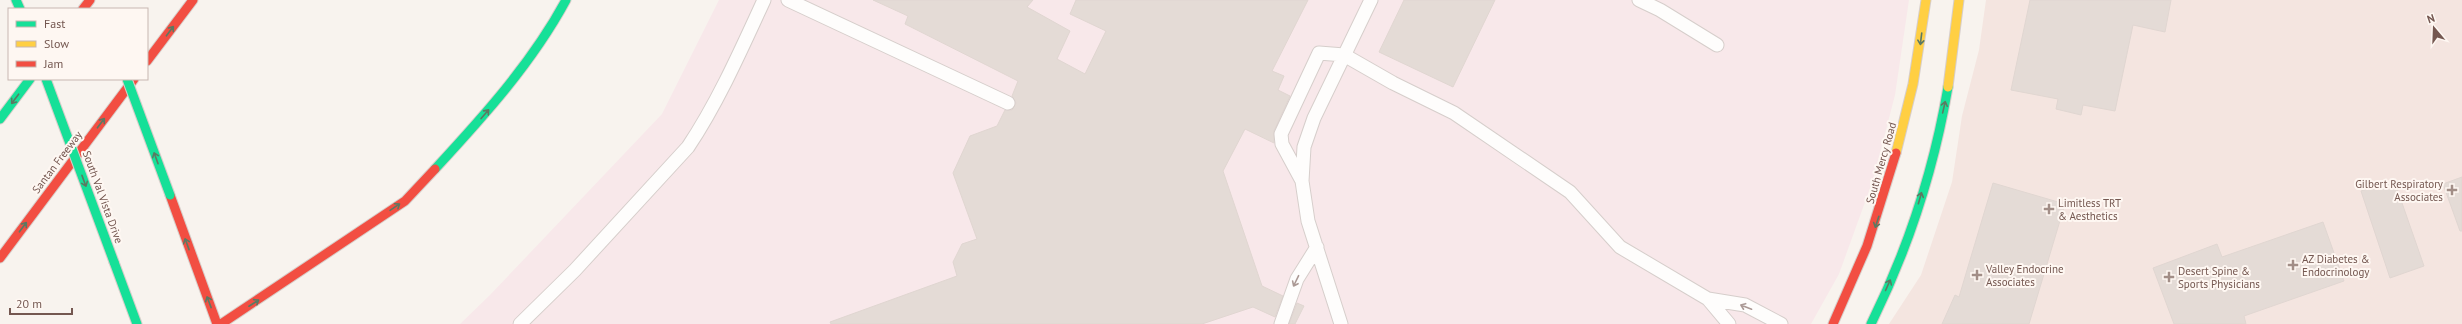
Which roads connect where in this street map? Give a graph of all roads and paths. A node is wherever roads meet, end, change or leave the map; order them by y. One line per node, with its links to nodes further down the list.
1 (90, 0): 10 (main road)
2 (193, 0): 13 (main road, one-way to 2)
3 (566, 0): 26 (main road, one-way to 3)
4 (764, 0): 27 (lane)
5 (788, 0): 18 (lane)
6 (1371, 0): 12 (lane)
7 (1639, 0): 11 (lane)
8 (1926, 0): 32 (main road, South Mercy Road, one-way to 32)
9 (1959, 0): 33 (main road, one-way to 9)
10 (84, 8)
11 (1717, 45)
12 (1344, 55): 20 (lane); 20 (lane); 23 (lane)
13 (148, 60)
14 (29, 80): 19 (main road, one-way to 19)
15 (46, 80): 24 (main road, South Val Vista Drive, one-way to 24, bridge)
16 (127, 80): 25 (main road, one-way to 16, bridge)
17 (133, 80): 22 (main road, Santan Freeway, one-way to 17)
18 (1008, 103)
19 (0, 119)
20 (1302, 181): 21 (lane)
21 (1317, 247): 28 (lane, one-way to 28); 29 (lane)
22 (0, 258)
23 (1708, 299): 30 (lane); 31 (lane, one-way to 23)
24 (137, 324)
25 (217, 324)
26 (221, 324)
27 (520, 324)
28 (1281, 324)
29 (1341, 324)
30 (1729, 324)
31 (1781, 324)
32 (1833, 324)
33 (1871, 324)

